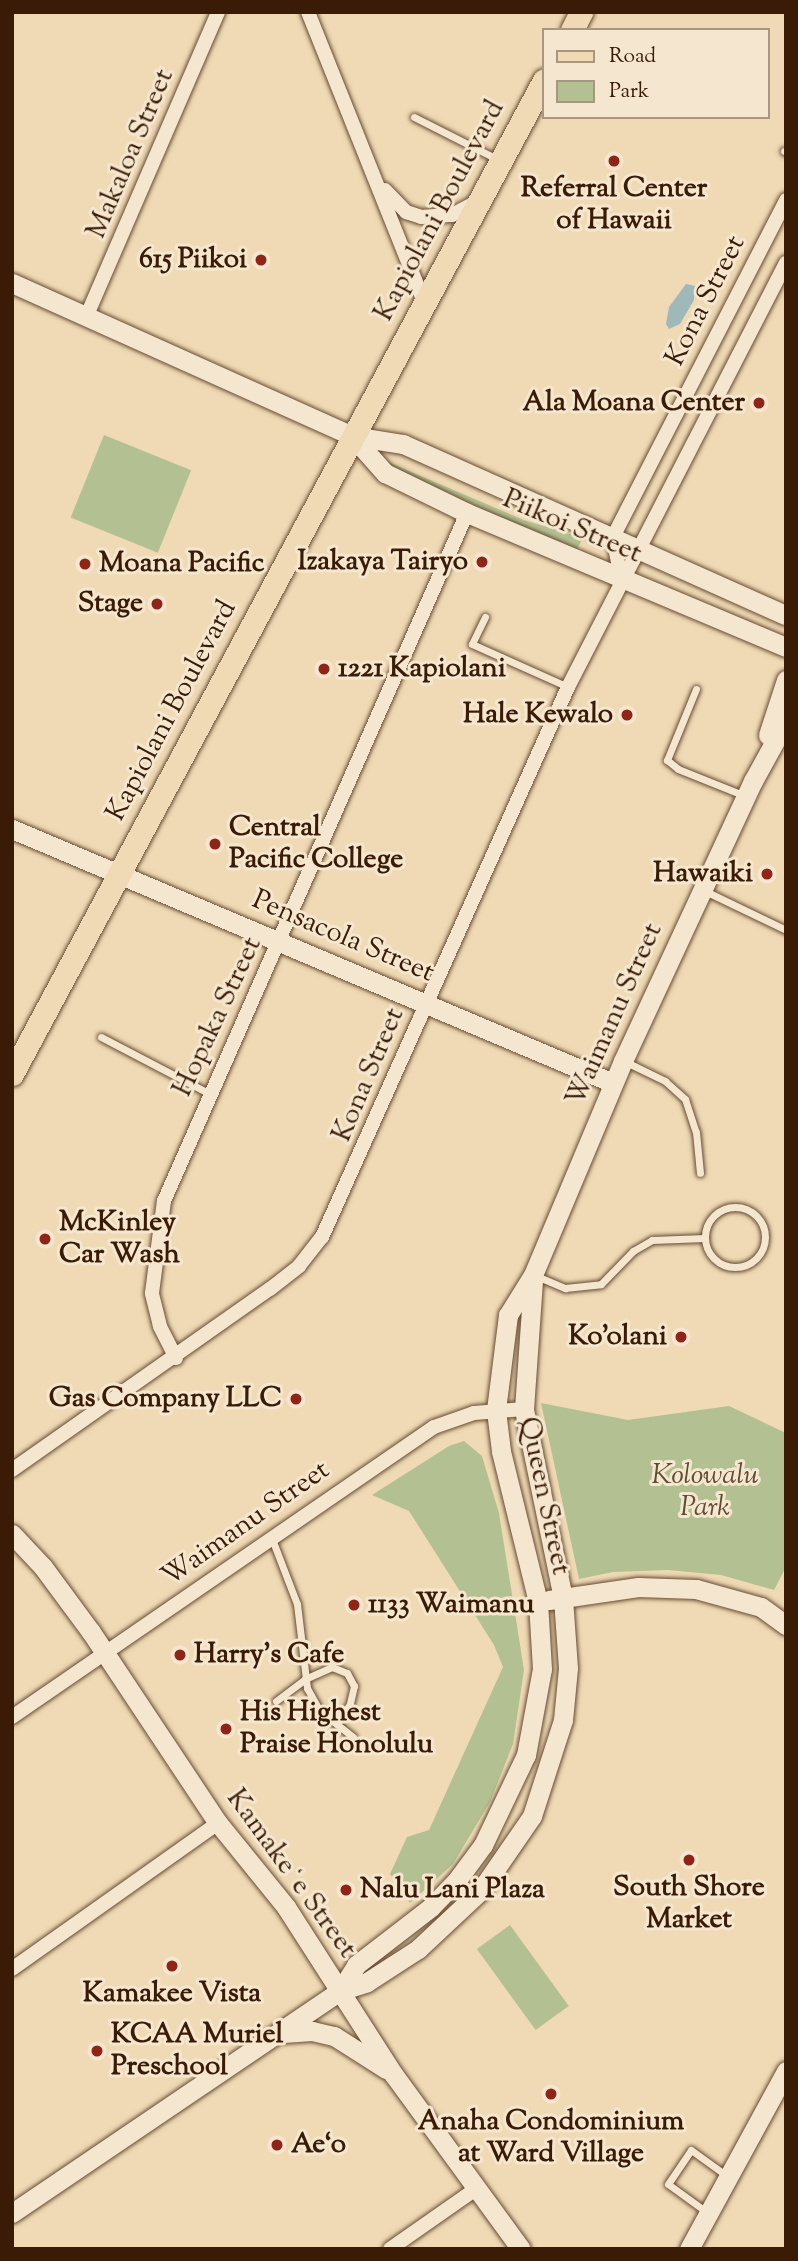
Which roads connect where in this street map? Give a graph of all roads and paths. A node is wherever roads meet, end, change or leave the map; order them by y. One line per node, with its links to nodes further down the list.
1 (218, 12): 14 (street, Makaloa Street)
2 (308, 12): 8 (street)
3 (581, 12): 4 (main road)
4 (573, 28)
5 (542, 84): 7 (main road, Kapiolani Boulevard)
6 (414, 117): 7 (lane)
7 (500, 161): 10 (main road, Kapiolani Boulevard)
8 (379, 183): 10 (street); 13 (street)
9 (786, 200): 17 (street, Kona Street)
10 (478, 201): 13 (main road, Kapiolani Boulevard)
11 (786, 263): 18 (street, Kona Street)
12 (12, 283): 14 (street, Piikoi Street)
13 (424, 302): 15 (main road, Kapiolani Boulevard)
14 (87, 315): 15 (street, Piikoi Street)
15 (352, 436): 16 (street, Piikoi Street); 17 (street, Piikoi Street); 29 (main road, Kapiolani Boulevard)
16 (467, 513): 19 (street, Piikoi Street); 32 (street, Hopaka Street)
17 (613, 537): 18 (street, Piikoi Street); 19 (street)
18 (640, 548): 19 (street, Kona Street); 20 (street, Piikoi Street)
19 (621, 578): 22 (street, Piikoi Street); 24 (street, Kona Street)
20 (786, 615)
21 (485, 617): 24 (lane)
22 (786, 647)
23 (786, 680): 27 (street, Waimanu Street)
24 (568, 687): 33 (street, Kona Street)
25 (696, 689): 27 (lane)
26 (786, 721): 27 (street, Waimanu Street)
27 (750, 788): 30 (street, Waimanu Street)
28 (12, 829): 29 (street, Pensacola Street)
29 (119, 873): 32 (street, Pensacola Street); 36 (main road, Kapiolani Boulevard)
30 (702, 890): 31 (lane); 35 (street, Waimanu Street)
31 (786, 930)
32 (282, 941): 33 (street, Pensacola Street); 38 (street, Hopaka Street)
33 (426, 1002): 37 (street, Pensacola Street); 42 (street, Kona Street)
34 (101, 1037): 38 (lane)
35 (624, 1061): 37 (street, Waimanu Street); 39 (lane)
36 (12, 1074)
37 (613, 1083): 41 (street, Waimanu Street)
38 (208, 1093): 42 (street, Hopaka Street)
39 (700, 1173)
40 (705, 1238): 40 (lane); 41 (lane)
41 (533, 1275): 43 (street, Queen Street); 44 (street, Queen Street)
42 (176, 1358): 45 (street, Kona Street)
43 (524, 1409): 44 (street, Waimanu Street); 48 (street, Queen Street)
44 (496, 1410): 47 (street, Waimanu Street); 49 (street, Queen Street)
45 (12, 1470)
46 (12, 1534): 51 (street, Kamakeʻe Street)
47 (272, 1539): 51 (street, Waimanu Street); 52 (lane)
48 (563, 1598): 49 (street, Queen Street); 50 (street, Queen Street); 59 (street, Queen Street)
49 (538, 1602): 59 (street, Queen Street)
50 (785, 1622)
51 (105, 1654): 54 (street, Waimanu Street); 57 (street, Kamakeʻe Street)
52 (305, 1679): 53 (lane); 55 (lane); 55 (lane)
53 (276, 1701)
54 (12, 1717)
55 (337, 1724): 56 (lane)
56 (353, 1737)
57 (218, 1822): 58 (street); 59 (street, Kamakeʻe Street)
58 (12, 1969)
59 (340, 1991): 60 (street, Queen Street); 62 (street, Kamakeʻe Street)
60 (278, 2034): 62 (street); 65 (street, Queen Street)
61 (786, 2071): 63 (street)
62 (394, 2075): 64 (street, Kamakeʻe Street)
63 (731, 2178): 66 (street); 66 (lane)
64 (477, 2188): 67 (street); 68 (street, Kamakeʻe Street)
65 (12, 2213)
66 (711, 2215): 69 (street)
67 (390, 2249)
68 (521, 2249)
69 (689, 2249)

